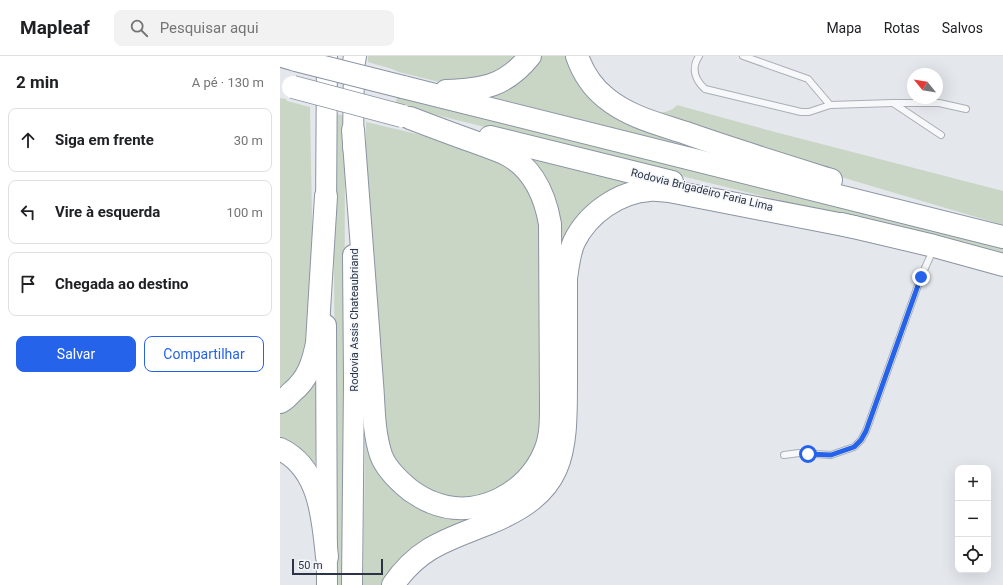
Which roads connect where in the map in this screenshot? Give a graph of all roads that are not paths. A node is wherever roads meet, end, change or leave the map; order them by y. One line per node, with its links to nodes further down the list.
1 (327, 56): 16 (highway)
2 (530, 56): 9 (highway)
3 (577, 56): 18 (highway)
4 (699, 56): 11 (lane)
5 (743, 56): 11 (lane)
6 (289, 58): 9 (highway, bridge)
7 (354, 58): 14 (highway, Rodovia Assis Chateaubriand)
8 (285, 85): 13 (highway, bridge)
9 (406, 88): 18 (highway)
10 (893, 103): 11 (lane); 12 (lane); 15 (lane)
11 (830, 105)
12 (966, 109)
13 (406, 117): 14 (highway); 17 (highway, Rodovia Brigadeiro Faria Lima)
14 (353, 130): 26 (highway, Rodovia Assis Chateaubriand)
15 (941, 135)
16 (326, 196): 21 (highway); 24 (highway)
17 (854, 227): 19 (highway, Rodovia Brigadeiro Faria Lima); 27 (highway)
18 (1002, 237)
19 (934, 246): 20 (highway, Rodovia Brigadeiro Faria Lima); 23 (lane)
20 (1003, 265)
21 (280, 402)
22 (280, 449): 24 (highway)
23 (784, 455)
24 (327, 557): 25 (highway)
25 (327, 585)
26 (352, 585)
27 (393, 585)

